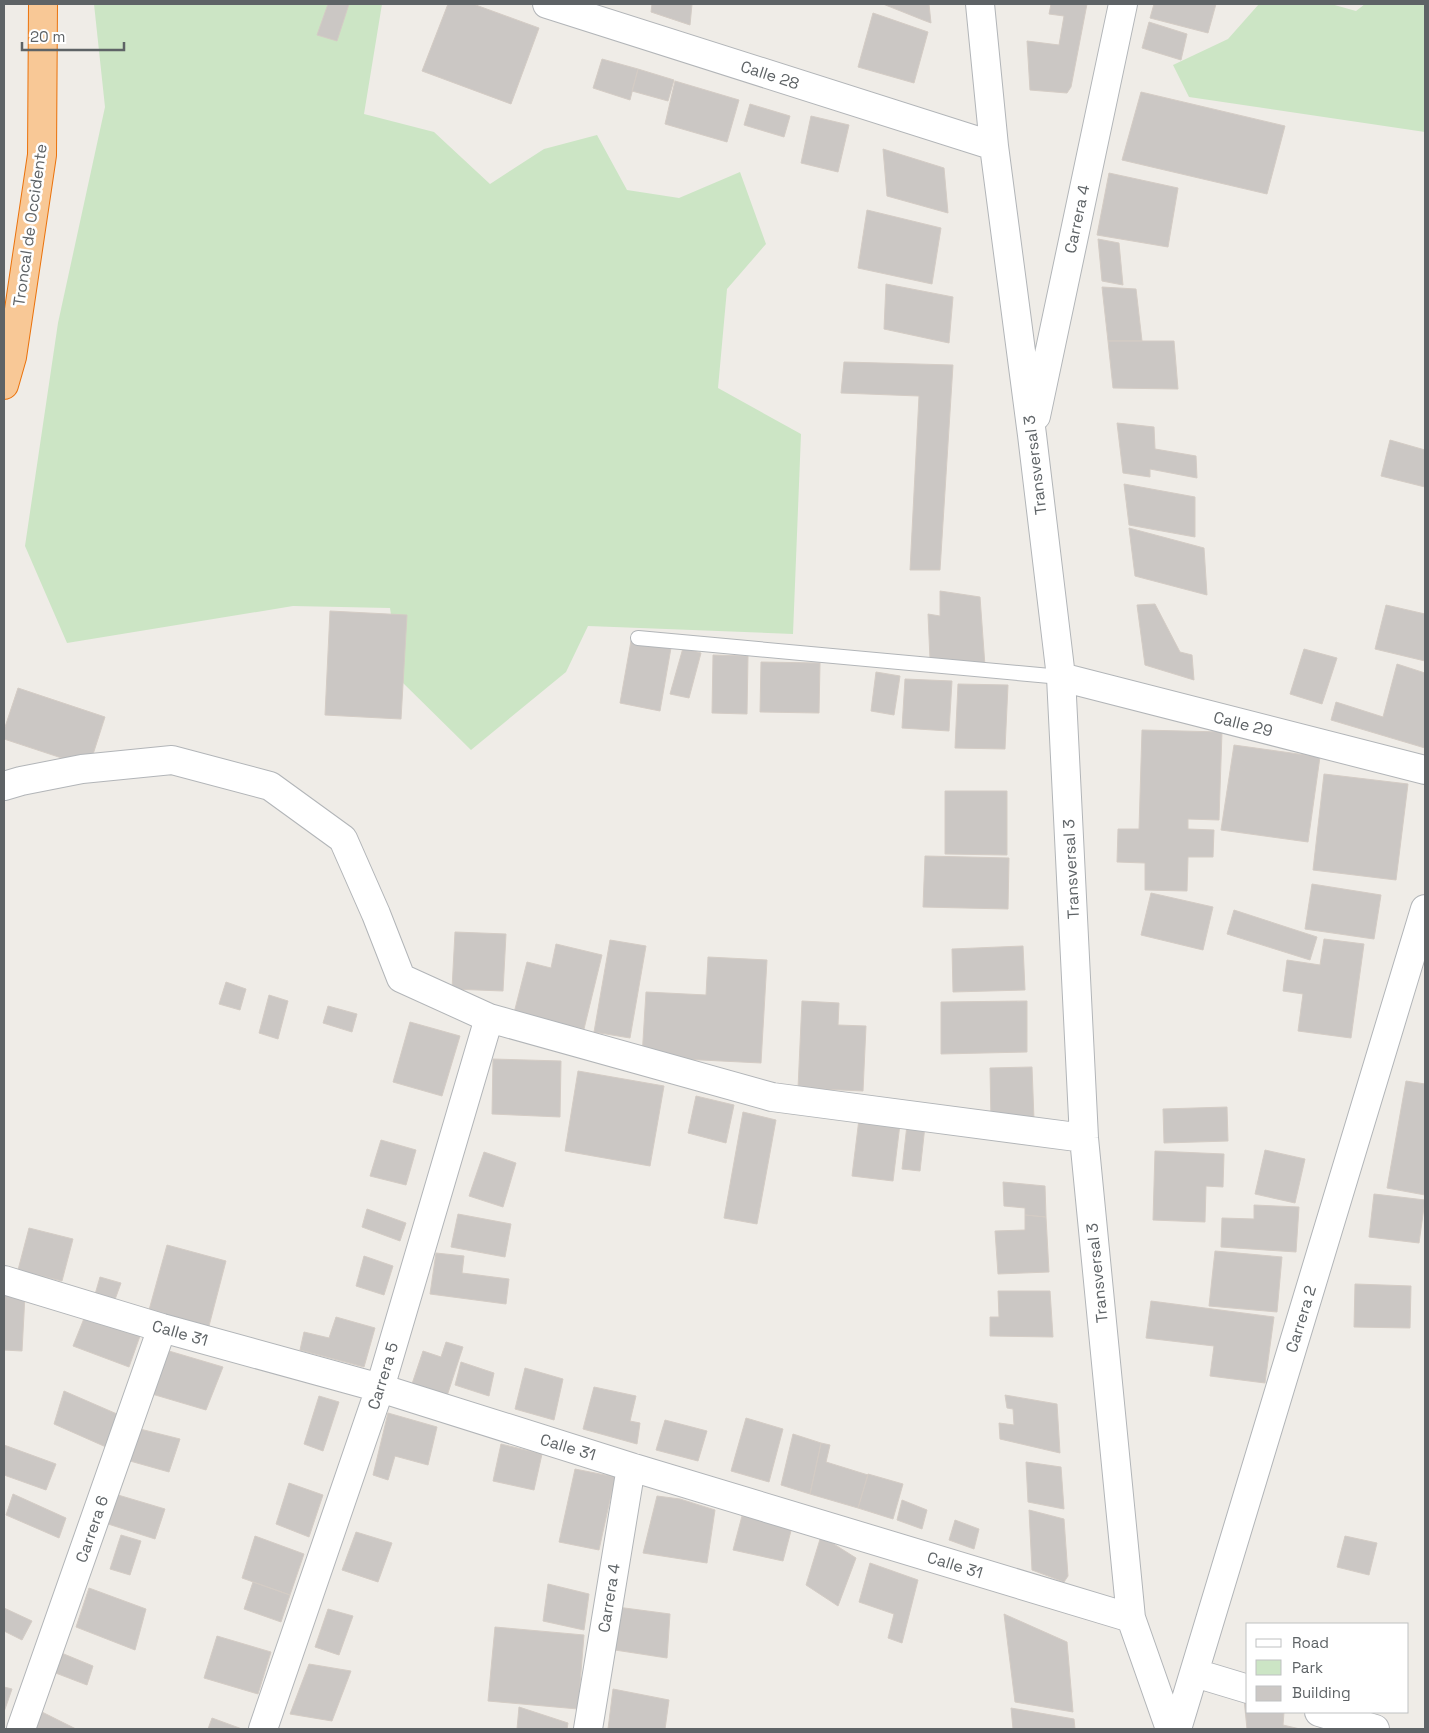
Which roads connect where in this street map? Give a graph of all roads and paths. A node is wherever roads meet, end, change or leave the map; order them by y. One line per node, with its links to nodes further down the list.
1 (43, 4): 6 (highway, Troncal de Occidente)
2 (547, 4): 5 (street, Calle 28)
3 (980, 4): 5 (street, Transversal 3)
4 (1123, 4): 7 (street, Carrera 4)
5 (994, 146): 7 (street, Transversal 3)
6 (4, 385)
7 (1032, 435): 9 (street, Transversal 3)
8 (638, 638): 9 (lane)
9 (1061, 677): 10 (street, Calle 29); 14 (street, Transversal 3)
10 (1425, 770)
11 (4, 786): 13 (street)
12 (1425, 909): 20 (street, Carrera 2)
13 (489, 1018): 14 (street); 17 (street, Carrera 5)
14 (1084, 1138): 19 (street, Transversal 3)
15 (4, 1280): 16 (street, Calle 31)
16 (162, 1328): 17 (street, Calle 31); 23 (street, Carrera 6)
17 (380, 1388): 18 (street, Calle 31); 24 (street, Carrera 5)
18 (631, 1467): 19 (street, Calle 31); 25 (street, Carrera 4)
19 (1131, 1618): 26 (street, Transversal 3)
20 (1195, 1673): 21 (street); 27 (street, Carrera 2)
21 (1246, 1689)
22 (1322, 1713): 28 (street)
23 (21, 1729)
24 (263, 1729)
25 (588, 1729)
26 (1170, 1729)
27 (1178, 1729)
28 (1375, 1729)

